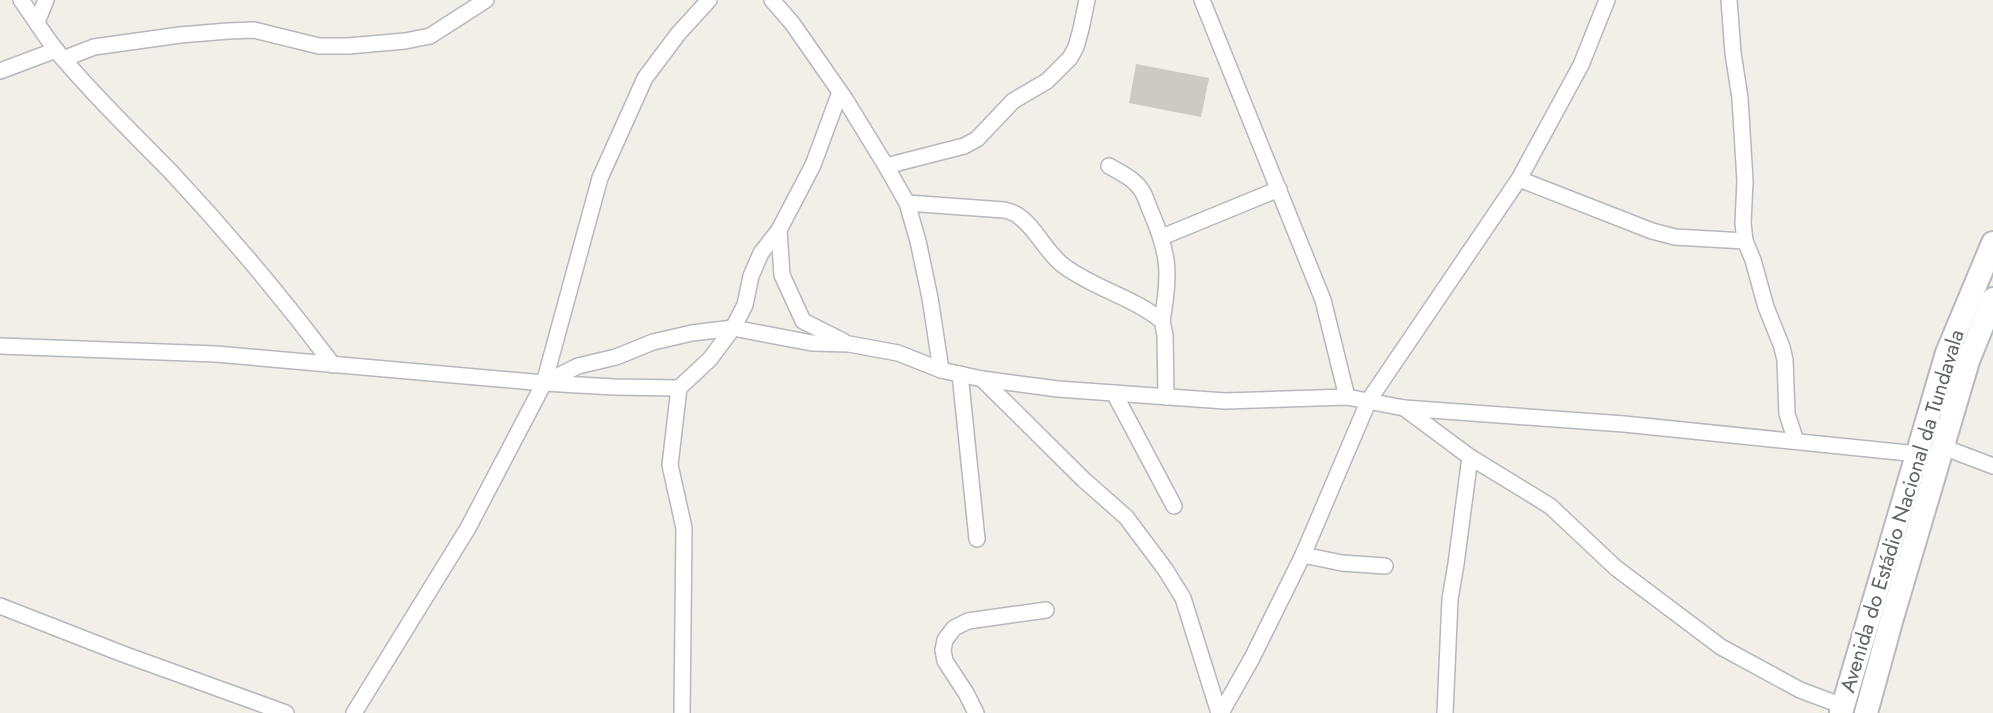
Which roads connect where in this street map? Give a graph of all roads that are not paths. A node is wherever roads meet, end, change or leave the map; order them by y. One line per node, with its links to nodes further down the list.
1 (21, 0): 10 (street)
2 (46, 0): 10 (street)
3 (486, 0): 11 (street)
4 (709, 0): 32 (street)
5 (772, 0): 13 (street)
6 (1087, 0): 14 (street)
7 (1202, 0): 17 (street)
8 (1607, 0): 16 (street)
9 (1729, 0): 21 (street)
10 (37, 22): 11 (street)
11 (59, 54): 12 (street); 28 (street)
12 (0, 71)
13 (840, 92): 14 (street); 19 (street)
14 (886, 166): 18 (street)
15 (1109, 166): 20 (street)
16 (1519, 179): 21 (street); 37 (street)
17 (1279, 189): 20 (street); 36 (street)
18 (907, 203): 24 (street); 29 (street)
19 (779, 230): 25 (street); 26 (street)
20 (1162, 237): 24 (street)
21 (1745, 241): 39 (street)
22 (1993, 243): 41 (street, Avenida do Estádio Nacional da Tundavala)
23 (1993, 299): 40 (street, Avenida do Estádio Nacional da Tundavala)
24 (1162, 321): 35 (street)
25 (734, 328): 26 (street); 32 (street); 33 (street)
26 (849, 344): 29 (street)
27 (0, 346): 28 (street)
28 (333, 365): 32 (street)
29 (941, 370): 30 (street)
30 (960, 374): 31 (street); 45 (street)
31 (982, 379): 34 (street); 55 (street)
32 (544, 383): 33 (street); 52 (street)
33 (679, 388): 53 (street)
34 (1114, 393): 35 (street); 44 (street)
35 (1166, 397): 36 (street)
36 (1347, 397): 37 (street)
37 (1369, 400): 38 (street); 46 (street)
38 (1404, 408): 39 (street); 42 (street)
39 (1796, 441): 41 (street)
40 (1943, 447): 43 (street); 57 (street, Avenida do Estádio Nacional da Tundavala)
41 (1918, 454): 50 (street, Avenida do Estádio Nacional da Tundavala)
42 (1470, 457): 50 (street); 56 (street)
43 (1993, 466)
44 (1174, 506)
45 (977, 539)
46 (1303, 555): 47 (street); 55 (street)
47 (1385, 566)
48 (0, 606): 51 (street)
49 (1046, 610): 54 (street)
50 (1842, 709)
51 (286, 713)
52 (354, 713)
53 (682, 713)
54 (976, 713)
55 (1220, 713)
56 (1445, 713)
57 (1866, 713)

